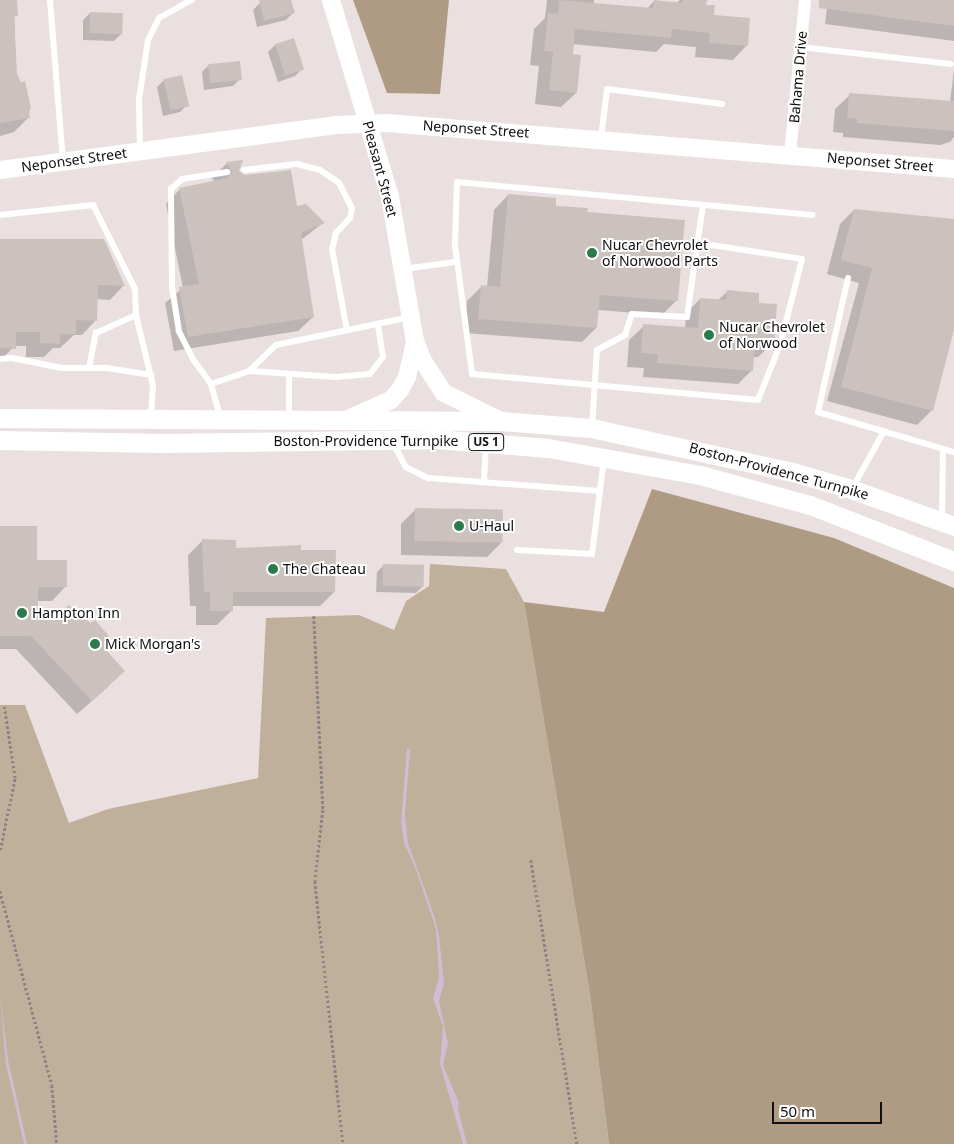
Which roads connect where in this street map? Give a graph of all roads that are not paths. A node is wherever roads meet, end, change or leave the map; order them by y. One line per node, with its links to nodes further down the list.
1 (50, 0): 12 (lane)
2 (192, 0): 10 (lane)
3 (331, 0): 8 (street, Pleasant Street)
4 (805, 0): 5 (street, Bahama Drive)
5 (800, 48): 6 (lane); 11 (street, Bahama Drive)
6 (950, 64)
7 (722, 104): 9 (lane)
8 (368, 123): 9 (street, Neponset Street); 10 (street, Neponset Street); 22 (street, Pleasant Street)
9 (600, 139): 11 (street, Neponset Street)
10 (140, 151): 12 (street, Neponset Street)
11 (790, 154): 13 (street, Neponset Street)
12 (63, 160): 14 (street, Neponset Street)
13 (954, 168)
14 (0, 170)
15 (244, 170): 27 (lane)
16 (227, 172): 35 (lane)
17 (703, 205): 19 (lane); 20 (lane); 21 (lane)
18 (0, 215): 24 (lane)
19 (812, 215)
20 (698, 243): 34 (lane); 34 (lane)
21 (456, 262): 22 (lane); 34 (lane)
22 (403, 269): 25 (street, Pleasant Street)
23 (848, 278): 43 (lane)
24 (136, 315): 30 (lane); 33 (lane)
25 (411, 317): 26 (lane); 28 (street, Pleasant Street)
26 (378, 324): 27 (lane); 32 (lane)
27 (347, 331): 31 (lane)
28 (415, 342): 40 (street, Pleasant Street); 41 (street, Pleasant Street)
29 (0, 360): 30 (lane)
30 (89, 368): 33 (lane)
31 (249, 371): 32 (lane); 35 (lane)
32 (290, 374): 39 (lane)
33 (151, 375): 37 (lane)
34 (595, 383): 42 (lane)
35 (211, 384): 38 (lane)
36 (0, 418): 37 (main road, Boston-Providence Turnpike / US 1)
37 (151, 418): 38 (main road, Boston-Providence Turnpike / US 1)
38 (220, 418): 39 (main road, Boston-Providence Turnpike / US 1)
39 (289, 418): 40 (main road, Boston-Providence Turnpike / US 1)
40 (348, 418): 41 (main road, Boston-Providence Turnpike / US 1)
41 (501, 421): 42 (main road, Boston-Providence Turnpike / US 1)
42 (592, 428): 51 (main road, Boston-Providence Turnpike / US 1)
43 (884, 431): 47 (lane); 51 (lane)
44 (0, 440): 45 (main road, Boston-Providence Turnpike / US 1)
45 (391, 440): 46 (main road, Boston-Providence Turnpike / US 1); 50 (lane)
46 (486, 442): 49 (main road, Boston-Providence Turnpike / US 1); 50 (lane)
47 (943, 448): 48 (lane); 53 (lane)
48 (954, 452)
49 (604, 458): 52 (lane); 55 (main road, Boston-Providence Turnpike / US 1)
50 (484, 482): 52 (lane)
51 (851, 489): 53 (main road, Boston-Providence Turnpike / US 1)
52 (600, 491): 54 (lane)
53 (948, 524)
54 (517, 550)
55 (954, 561)

